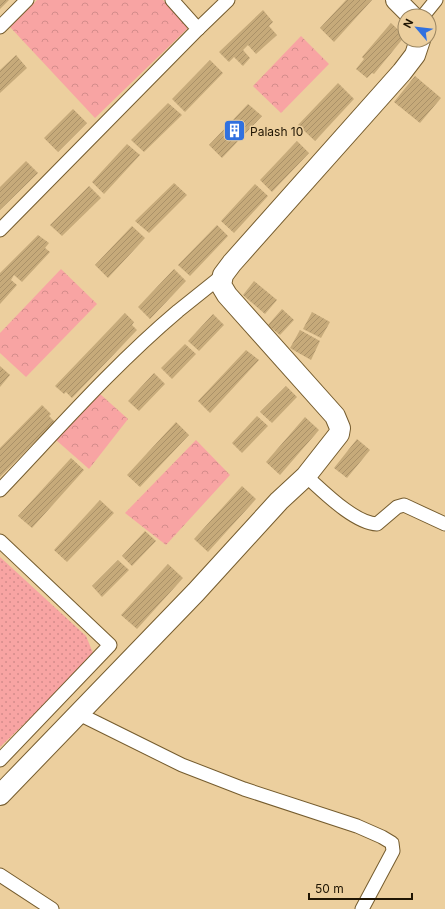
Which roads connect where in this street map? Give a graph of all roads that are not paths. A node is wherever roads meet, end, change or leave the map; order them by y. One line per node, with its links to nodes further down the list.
1 (26, 0): 8 (street)
2 (172, 0): 9 (street)
3 (228, 0): 9 (street)
4 (396, 0): 6 (main road)
5 (436, 0): 7 (street)
6 (404, 8)
7 (430, 8)
8 (0, 27)
9 (198, 29): 11 (street)
10 (417, 48): 12 (main road)
11 (0, 230)
12 (223, 275): 13 (main road); 14 (street)
13 (306, 476): 15 (street); 17 (main road)
14 (0, 490)
15 (445, 524)
16 (0, 541): 18 (street)
17 (79, 714): 19 (main road); 22 (street)
18 (0, 760)
19 (0, 795)
20 (0, 875): 21 (street)
21 (52, 909)
22 (362, 909)

